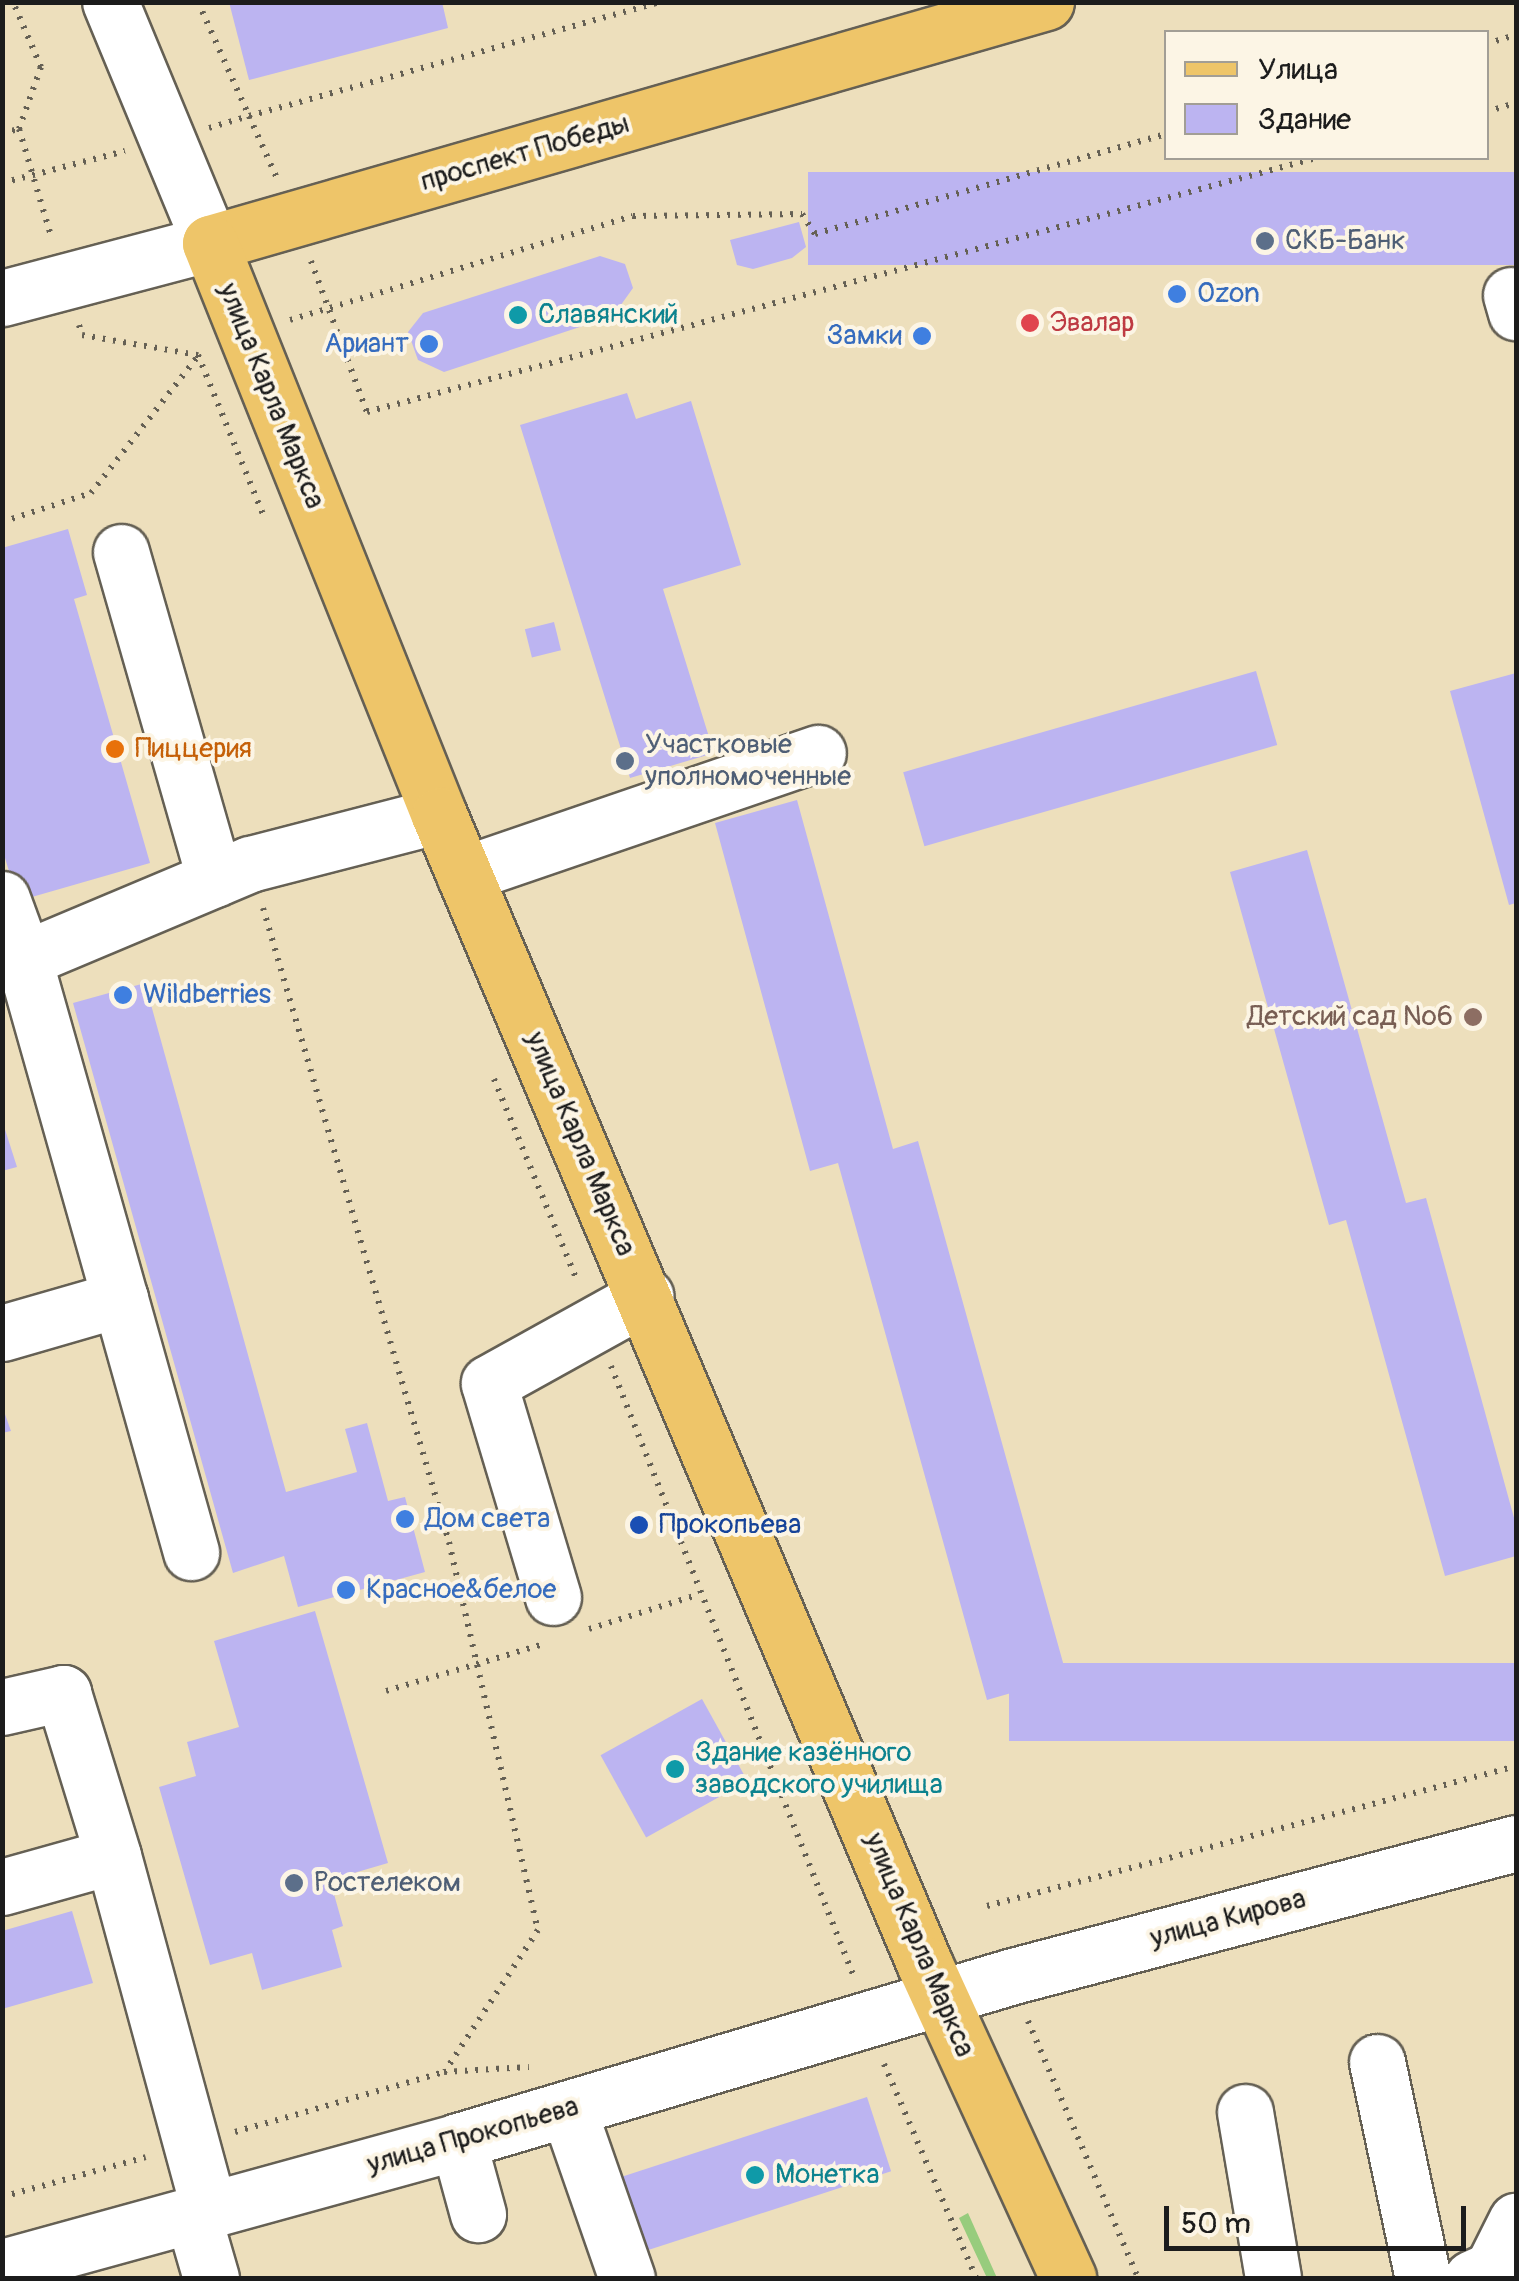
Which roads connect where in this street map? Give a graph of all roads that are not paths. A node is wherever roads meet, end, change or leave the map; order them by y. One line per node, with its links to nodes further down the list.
1 (110, 2): 3 (street, улица Карла Маркса)
2 (1046, 2): 3 (main road, проспект Победы)
3 (210, 243): 4 (street, проспект Победы); 7 (main road, улица Карла Маркса)
4 (2, 298)
5 (120, 552): 8 (street)
6 (818, 753): 9 (street)
7 (439, 815): 8 (street); 9 (main road, улица Карла Маркса)
8 (233, 871): 11 (street)
9 (464, 874): 13 (main road, улица Карла Маркса)
10 (2, 900): 11 (street)
11 (24, 959): 12 (street)
12 (21, 1019): 14 (street)
13 (646, 1296): 17 (street); 22 (main road, улица Карла Маркса)
14 (120, 1299): 15 (street); 16 (street)
15 (2, 1332)
16 (191, 1552)
17 (553, 1597)
18 (2, 1708): 20 (street)
19 (1516, 1842): 22 (street, улица Кирова)
20 (112, 1856): 21 (street); 27 (street)
21 (2, 1888)
22 (942, 2000): 24 (street, улица Прокопьева); 33 (main road, улица Карла Маркса)
23 (1378, 2062): 35 (street)
24 (553, 2087): 26 (street, улица Прокопьева); 32 (street)
25 (1245, 2112): 34 (street)
26 (458, 2142): 27 (street, улица Прокопьева); 28 (street)
27 (202, 2214): 30 (street, улица Прокопьева); 31 (street)
28 (478, 2214)
29 (1516, 2221): 36 (street)
30 (2, 2266)
31 (211, 2278)
32 (627, 2278)
33 (1068, 2278)
34 (1273, 2278)
35 (1423, 2278)
36 (1472, 2278)

